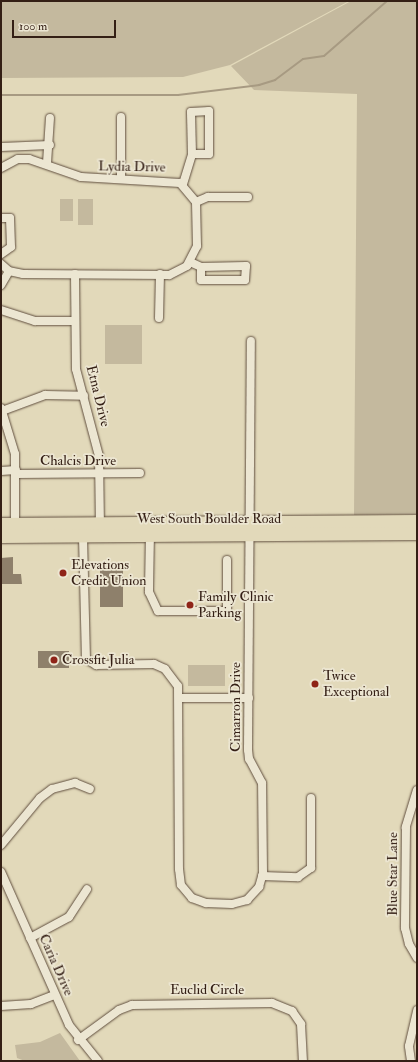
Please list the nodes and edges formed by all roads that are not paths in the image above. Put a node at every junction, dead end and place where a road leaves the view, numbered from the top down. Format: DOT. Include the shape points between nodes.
graph roads {
  1 [pos="121,117"];
  2 [pos="50,118"];
  3 [pos="50,145"];
  4 [pos="1,147"];
  5 [pos="192,154"];
  6 [pos="46,163"];
  7 [pos="1,167"];
  8 [pos="122,179"];
  9 [pos="183,184"];
  10 [pos="248,197"];
  11 [pos="196,202"];
  12 [pos="1,218"];
  13 [pos="1,254"];
  14 [pos="190,262"];
  15 [pos="1,264"];
  16 [pos="202,267"];
  17 [pos="9,271"];
  18 [pos="75,274"];
  19 [pos="160,274"];
  20 [pos="1,285"];
  21 [pos="1,310"];
  22 [pos="159,318"];
  23 [pos="75,321"];
  24 [pos="251,341"];
  25 [pos="84,396"];
  26 [pos="2,410"];
  27 [pos="1,471"];
  28 [pos="16,472"];
  29 [pos="140,473"];
  30 [pos="100,474"];
  31 [pos="417,521"];
  32 [pos="1,524"];
  33 [pos="100,524"];
  34 [pos="150,529"];
  35 [pos="250,529"];
  36 [pos="15,530"];
  37 [pos="417,533"];
  38 [pos="1,536"];
  39 [pos="83,537"];
  40 [pos="227,560"];
  41 [pos="180,698"];
  42 [pos="249,698"];
  43 [pos="90,789"];
  44 [pos="417,790"];
  45 [pos="311,798"];
  46 [pos="1,845"];
  47 [pos="1,872"];
  48 [pos="262,876"];
  49 [pos="87,888"];
  50 [pos="4,890"];
  51 [pos="30,938"];
  52 [pos="417,958"];
  53 [pos="54,995"];
  54 [pos="1,1006"];
  55 [pos="417,1010"];
  56 [pos="78,1040"];
  57 [pos="98,1061"];
  58 [pos="303,1061"];
  59 [pos="411,1061"];
  1 -- 8 [label="street"];
  2 -- 3 [label="street"];
  3 -- 4 [label="street"];
  3 -- 6 [label="street"];
  5 -- 5 [label="street" via="191,112 208,111 209,154"];
  5 -- 9 [label="street"];
  6 -- 7 [label="street, Lydia Drive" via="18,159"];
  6 -- 8 [label="street, Lydia Drive" via="81,177"];
  8 -- 9 [label="street, Lydia Drive" via="169,180"];
  9 -- 11 [label="street, Lydia Drive"];
  10 -- 11 [label="street" via="208,197"];
  11 -- 14 [label="street" via="197,246"];
  12 -- 13 [label="street" via="10,218 11,247"];
  14 -- 16 [label="street"];
  14 -- 19 [label="street" via="179,272"];
  15 -- 17 [label="street"];
  16 -- 16 [label="street" via="246,266 245,280 201,280"];
  17 -- 18 [label="street" via="23,274"];
  17 -- 20 [label="street"];
  18 -- 19 [label="street"];
  18 -- 23 [label="street, Etna Drive"];
  19 -- 22 [label="street"];
  21 -- 23 [label="street" via="35,321"];
  23 -- 25 [label="street, Etna Drive" via="76,369"];
  24 -- 35 [label="street, Cimarron Drive"];
  25 -- 26 [label="street" via="45,395"];
  25 -- 30 [label="street, Etna Drive" via="99,456"];
  26 -- 28 [label="street" via="15,454"];
  27 -- 28 [label="street, Chalcis Drive"];
  28 -- 30 [label="street, Chalcis Drive"];
  28 -- 36 [label="street"];
  29 -- 30 [label="street, Chalcis Drive"];
  30 -- 33 [label="street, Etna Drive"];
  31 -- 35 [label="main road, West South Boulder Road"];
  32 -- 36 [label="main road, West South Boulder Road"];
  33 -- 34 [label="main road, West South Boulder Road"];
  33 -- 36 [label="main road, West South Boulder Road"];
  34 -- 35 [label="main road, West South Boulder Road"];
  34 -- 39 [label="main road, West South Boulder Road"];
  34 -- 40 [label="street" via="149,592 158,611 227,611"];
  35 -- 37 [label="main road, West South Boulder Road"];
  35 -- 42 [label="street, Cimarron Drive"];
  36 -- 38 [label="main road, West South Boulder Road"];
  36 -- 39 [label="main road, West South Boulder Road"];
  39 -- 41 [label="street, Cimarron Drive" via="86,659 96,665 154,664 173,677"];
  41 -- 42 [label="street"];
  41 -- 48 [label="street, Cimarron Drive" via="181,885 198,901 232,904 254,895"];
  42 -- 48 [label="street, Cimarron Drive" via="249,759 262,783"];
  43 -- 46 [label="street" via="75,783 52,789 40,798"];
  44 -- 52 [label="street, Blue Star Lane" via="406,827 405,928 409,944"];
  45 -- 48 [label="street" via="311,868 298,877"];
  47 -- 50 [label="street, Caria Drive"];
  49 -- 51 [label="street" via="69,917"];
  50 -- 51 [label="street, Caria Drive"];
  51 -- 53 [label="street, Caria Drive"];
  53 -- 54 [label="street" via="31,1004"];
  53 -- 56 [label="street, Caria Drive"];
  55 -- 59 [label="street" via="410,1040"];
  56 -- 57 [label="street, Caria Drive"];
  56 -- 58 [label="street, Euclid Circle" via="119,1010 132,1005 272,1003 292,1011 301,1024"];
}
